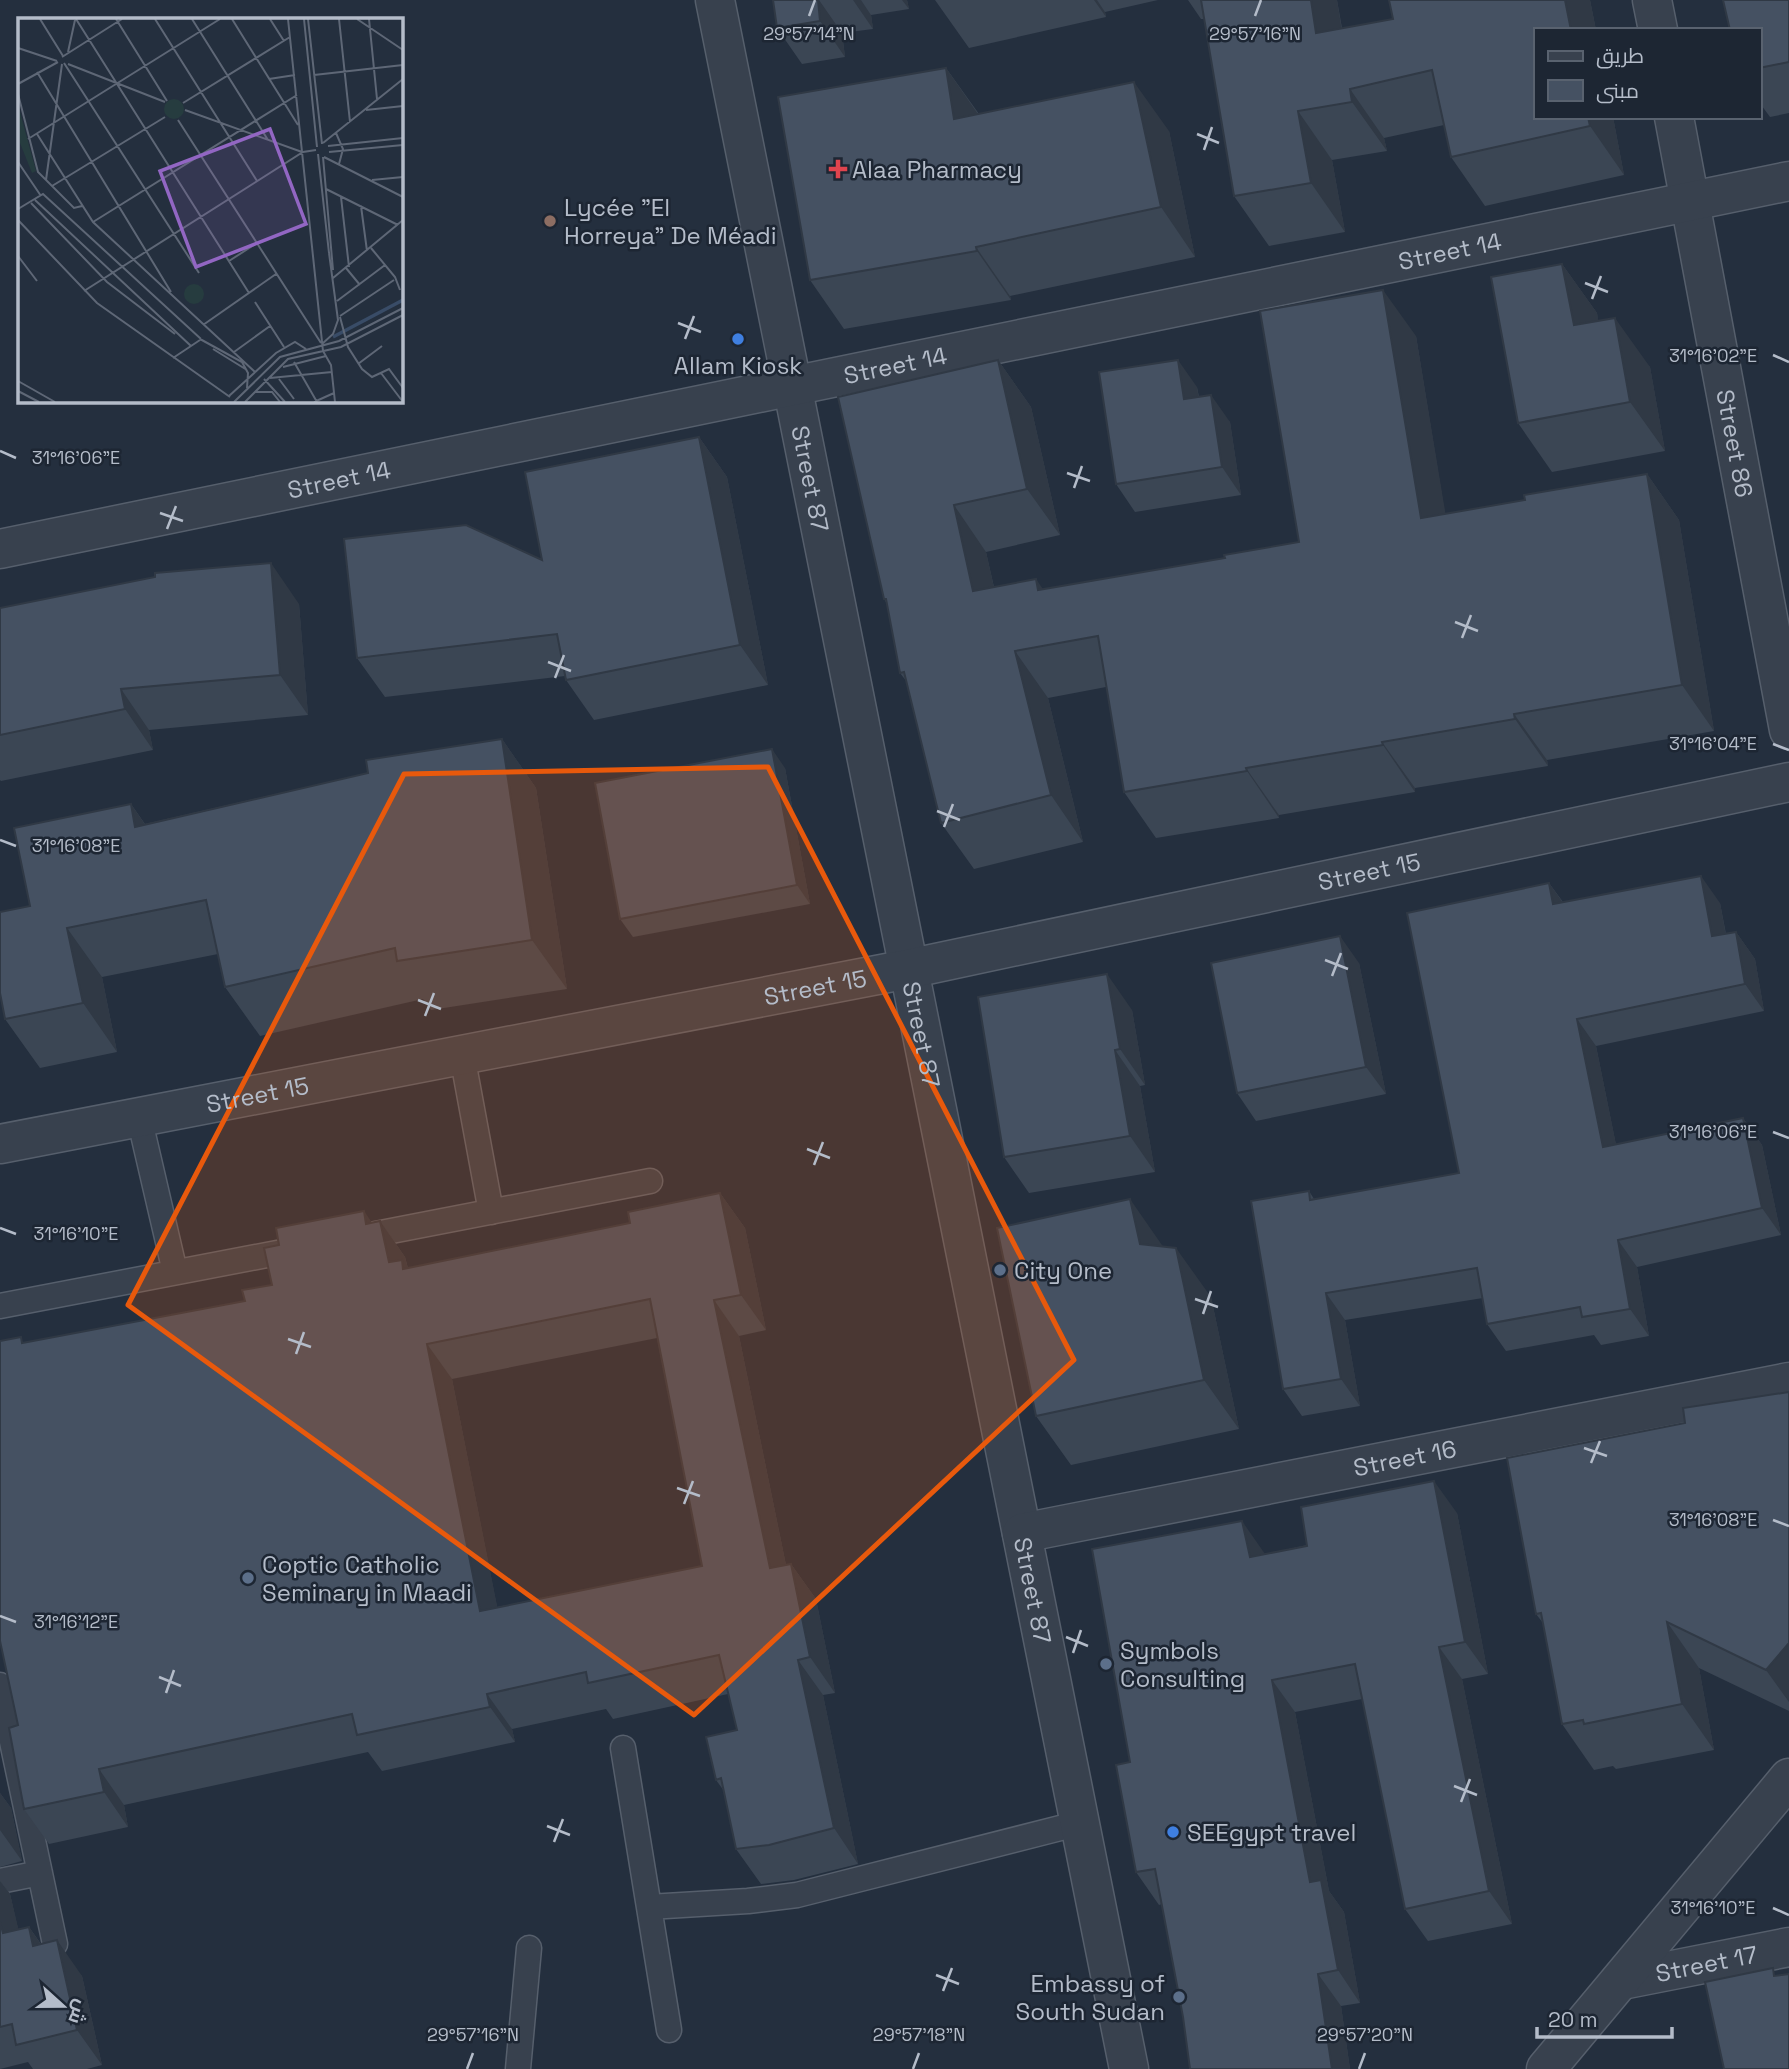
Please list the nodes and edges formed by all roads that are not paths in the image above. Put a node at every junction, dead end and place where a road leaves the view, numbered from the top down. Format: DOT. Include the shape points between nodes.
graph roads {
  1 [pos="715,0"];
  2 [pos="1652,0"];
  3 [pos="1658,28"];
  4 [pos="1674,119"];
  5 [pos="1789,181"];
  6 [pos="1690,201"];
  7 [pos="792,386"];
  8 [pos="0,549"];
  9 [pos="1789,730"];
  10 [pos="1789,782"];
  11 [pos="908,969"];
  12 [pos="462,1055"];
  13 [pos="139,1117"];
  14 [pos="1,1138"];
  15 [pos="650,1181"];
  16 [pos="491,1212"];
  17 [pos="175,1272"];
  18 [pos="0,1306"];
  19 [pos="1789,1382"];
  20 [pos="1022,1533"];
  21 [pos="0,1685"];
  22 [pos="623,1748"];
  23 [pos="1789,1778"];
  24 [pos="1080,1823"];
  25 [pos="40,1873"];
  26 [pos="0,1881"];
  27 [pos="649,1907"];
  28 [pos="55,1944"];
  29 [pos="1789,1947"];
  30 [pos="529,1948"];
  31 [pos="1622,1980"];
  32 [pos="669,2030"];
  33 [pos="518,2069"];
  34 [pos="1129,2069"];
  35 [pos="1546,2069"];
  1 -- 7 [label="street, Street 87"];
  2 -- 3 [label="street"];
  4 -- 6 [label="street, Street 86"];
  5 -- 6 [label="street, Street 14"];
  6 -- 7 [label="street, Street 14"];
  6 -- 9 [label="street, Street 86"];
  7 -- 8 [label="street, Street 14"];
  7 -- 11 [label="street, Street 87"];
  10 -- 11 [label="street, Street 15"];
  11 -- 12 [label="street, Street 15"];
  11 -- 20 [label="street, Street 87"];
  12 -- 13 [label="street, Street 15"];
  12 -- 16 [label="lane"];
  13 -- 14 [label="street, Street 15"];
  13 -- 17 [label="lane"];
  15 -- 16 [label="lane"];
  16 -- 17 [label="lane"];
  17 -- 18 [label="lane"];
  19 -- 20 [label="street, Street 16"];
  20 -- 24 [label="street, Street 87"];
  21 -- 25 [label="lane"];
  22 -- 27 [label="lane"];
  23 -- 31 [label="street"];
  24 -- 27 [label="lane" via="797,1895"];
  24 -- 34 [label="street, Street 87"];
  25 -- 26 [label="lane"];
  25 -- 28 [label="lane"];
  27 -- 32 [label="lane"];
  29 -- 31 [label="street, Street 17"];
  30 -- 33 [label="lane"];
  31 -- 35 [label="street"];
}
